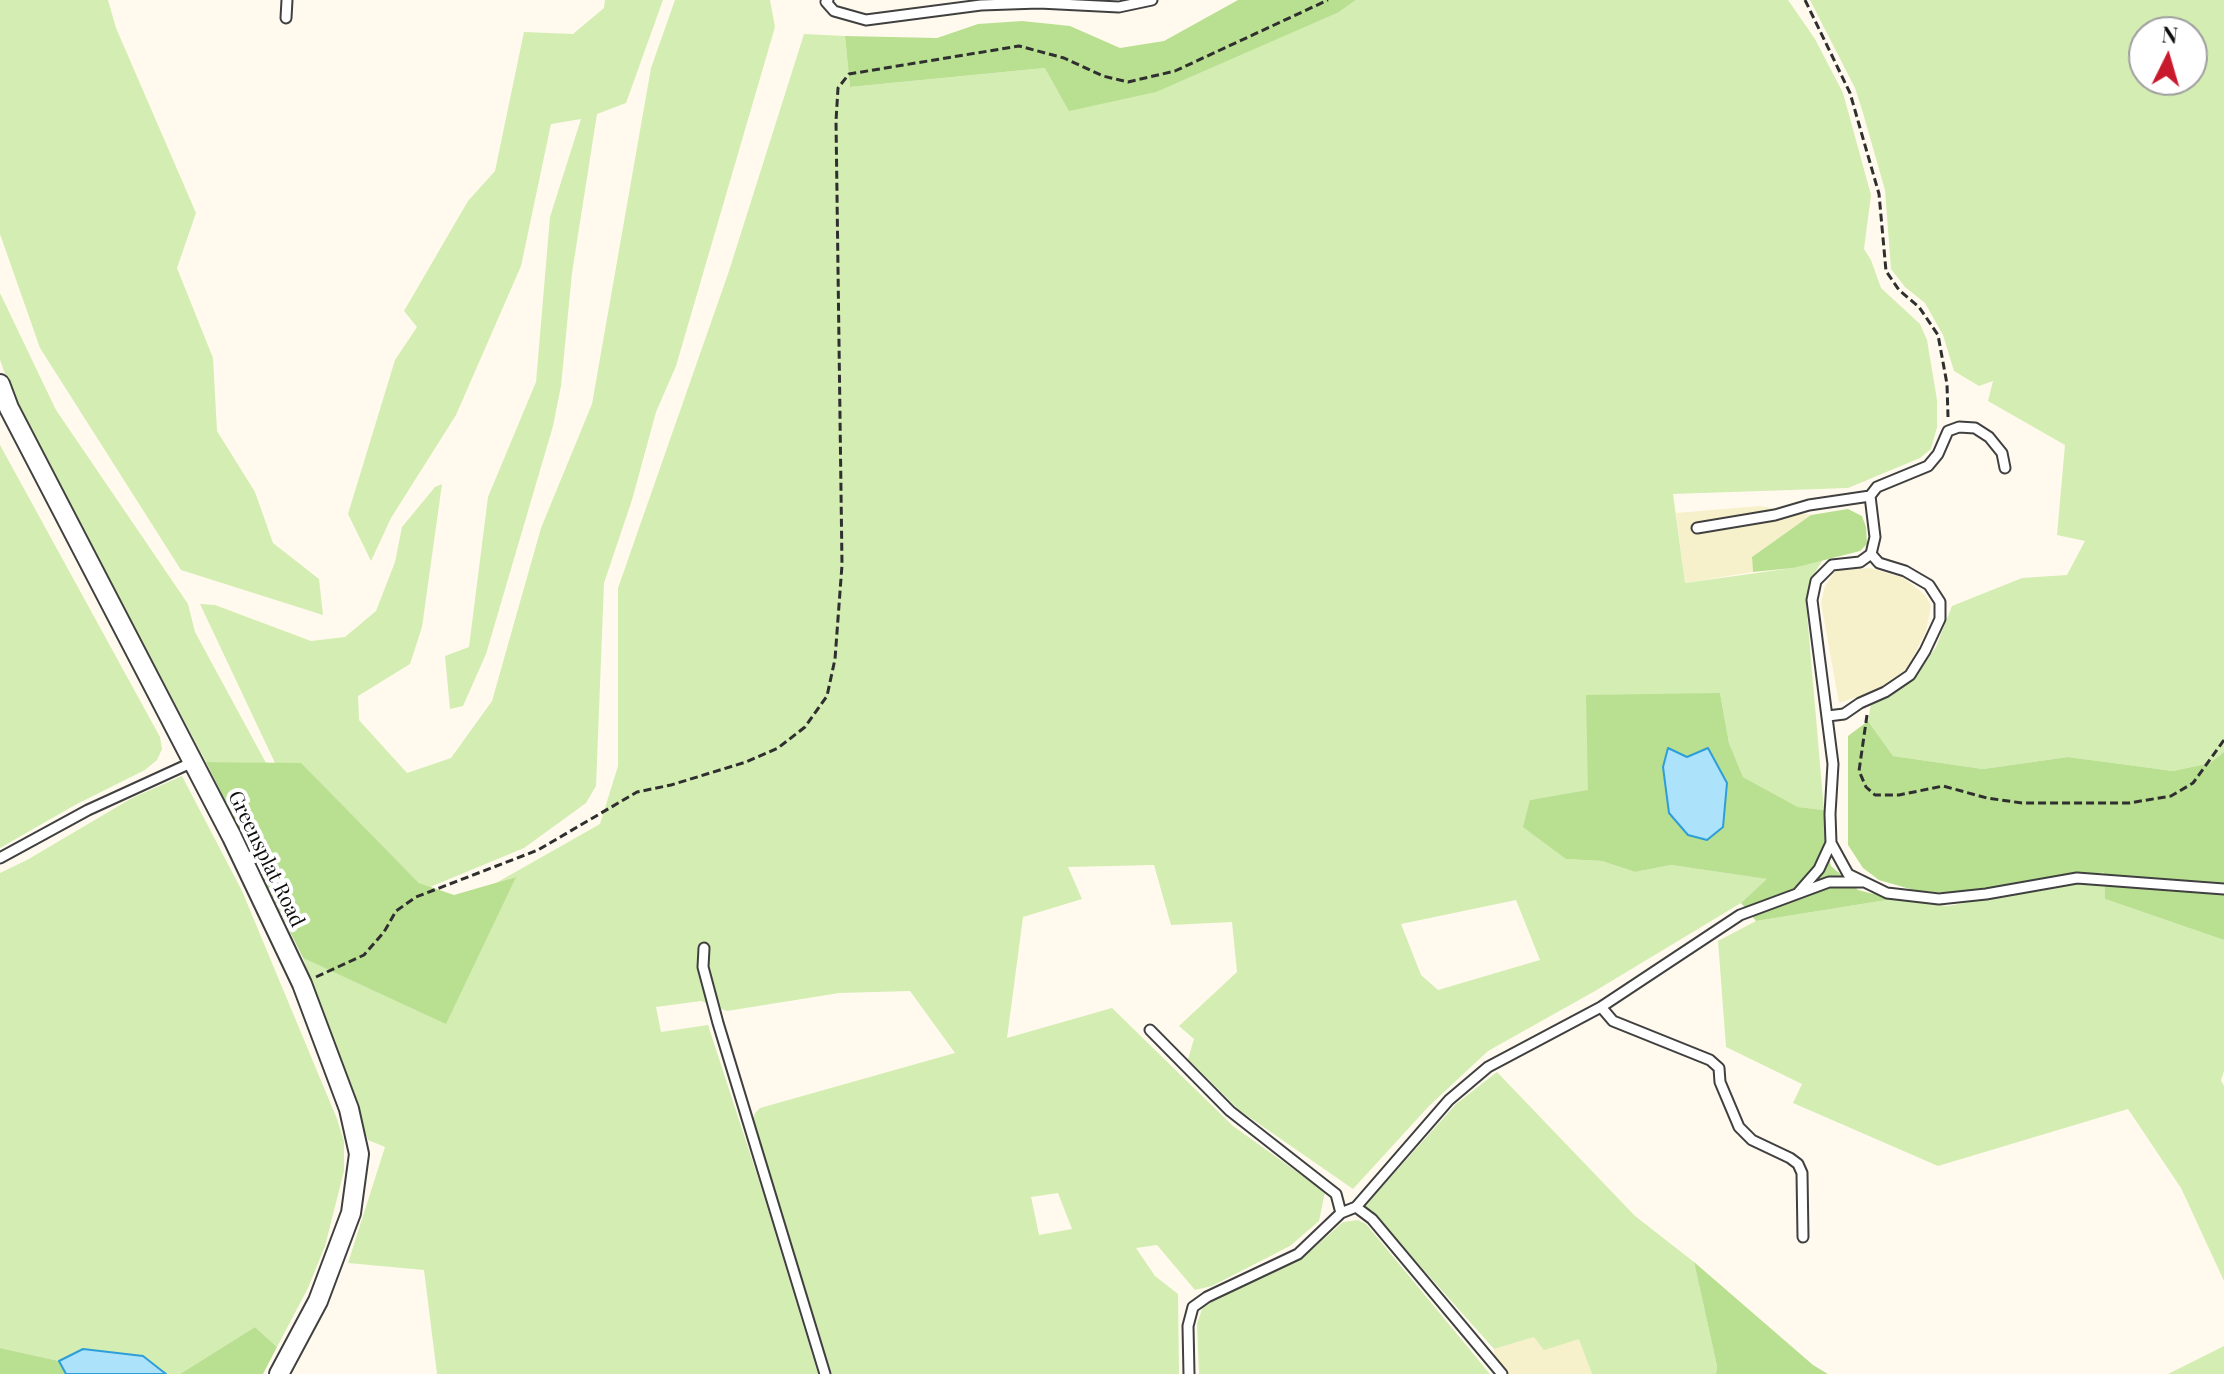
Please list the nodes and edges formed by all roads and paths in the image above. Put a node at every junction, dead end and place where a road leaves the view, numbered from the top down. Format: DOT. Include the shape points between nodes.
graph roads {
  1 [pos="287,0"];
  2 [pos="828,0"];
  3 [pos="1152,0"];
  4 [pos="1328,0"];
  5 [pos="1805,0"];
  6 [pos="286,18"];
  7 [pos="0,384"];
  8 [pos="1948,431"];
  9 [pos="2005,468"];
  10 [pos="1870,496"];
  11 [pos="1697,528"];
  12 [pos="1871,554"];
  13 [pos="1860,703"];
  14 [pos="1828,716"];
  15 [pos="2224,740"];
  16 [pos="193,762"];
  17 [pos="1831,843"];
  18 [pos="0,858"];
  19 [pos="1863,882"];
  20 [pos="2224,889"];
  21 [pos="1798,894"];
  22 [pos="704,948"];
  23 [pos="302,984"];
  24 [pos="1601,1007"];
  25 [pos="1150,1030"];
  26 [pos="1356,1207"];
  27 [pos="1341,1213"];
  28 [pos="1803,1237"];
  29 [pos="279,1374"];
  30 [pos="825,1374"];
  31 [pos="1189,1374"];
  32 [pos="1502,1374"];
  1 -- 6 [label="lane"];
  2 -- 3 [label="lane" via="834,11 866,20 981,5 1119,7"];
  4 -- 23 [label="path" via="1175,71 1128,82 1019,46 849,74 838,88 836,121 842,565 837,646 827,696 805,727 778,748 637,792 538,850 416,897 396,911 364,955"];
  5 -- 8 [label="path" via="1850,93 1879,194 1886,271 1938,335"];
  7 -- 16 [label="street, Greensplat Road"];
  8 -- 9 [label="lane" via="1975,428 1989,437 2002,453"];
  8 -- 10 [label="lane" via="1928,466 1877,487"];
  10 -- 11 [label="lane"];
  10 -- 12 [label="lane" via="1875,537"];
  12 -- 13 [label="lane" via="1879,563 1929,585 1940,602 1940,619 1910,675"];
  12 -- 14 [label="lane" via="1860,562 1832,565 1816,581 1812,600"];
  13 -- 14 [label="lane" via="1844,714"];
  13 -- 15 [label="path" via="1867,709 1859,771 1875,795 1943,786 2022,803 2129,803 2171,796 2193,783"];
  14 -- 17 [label="lane"];
  16 -- 18 [label="lane"];
  16 -- 23 [label="street, Greensplat Road"];
  17 -- 19 [label="lane" via="1848,874"];
  17 -- 21 [label="lane" via="1819,869"];
  19 -- 20 [label="lane" via="1887,893 1939,899 2077,878"];
  19 -- 21 [label="lane" via="1829,882"];
  21 -- 24 [label="lane" via="1740,915"];
  22 -- 30 [label="lane" via="703,967 718,1023"];
  23 -- 29 [label="street, Greensplat Road" via="349,1109 359,1154 351,1213 318,1301"];
  24 -- 26 [label="lane" via="1488,1067 1449,1100"];
  24 -- 28 [label="lane" via="1613,1021 1719,1068 1739,1127 1752,1140 1798,1164"];
  25 -- 27 [label="lane" via="1230,1111 1336,1194"];
  26 -- 27 [label="lane"];
  26 -- 32 [label="lane" via="1372,1219"];
  27 -- 31 [label="lane" via="1298,1254 1193,1307"];
}
